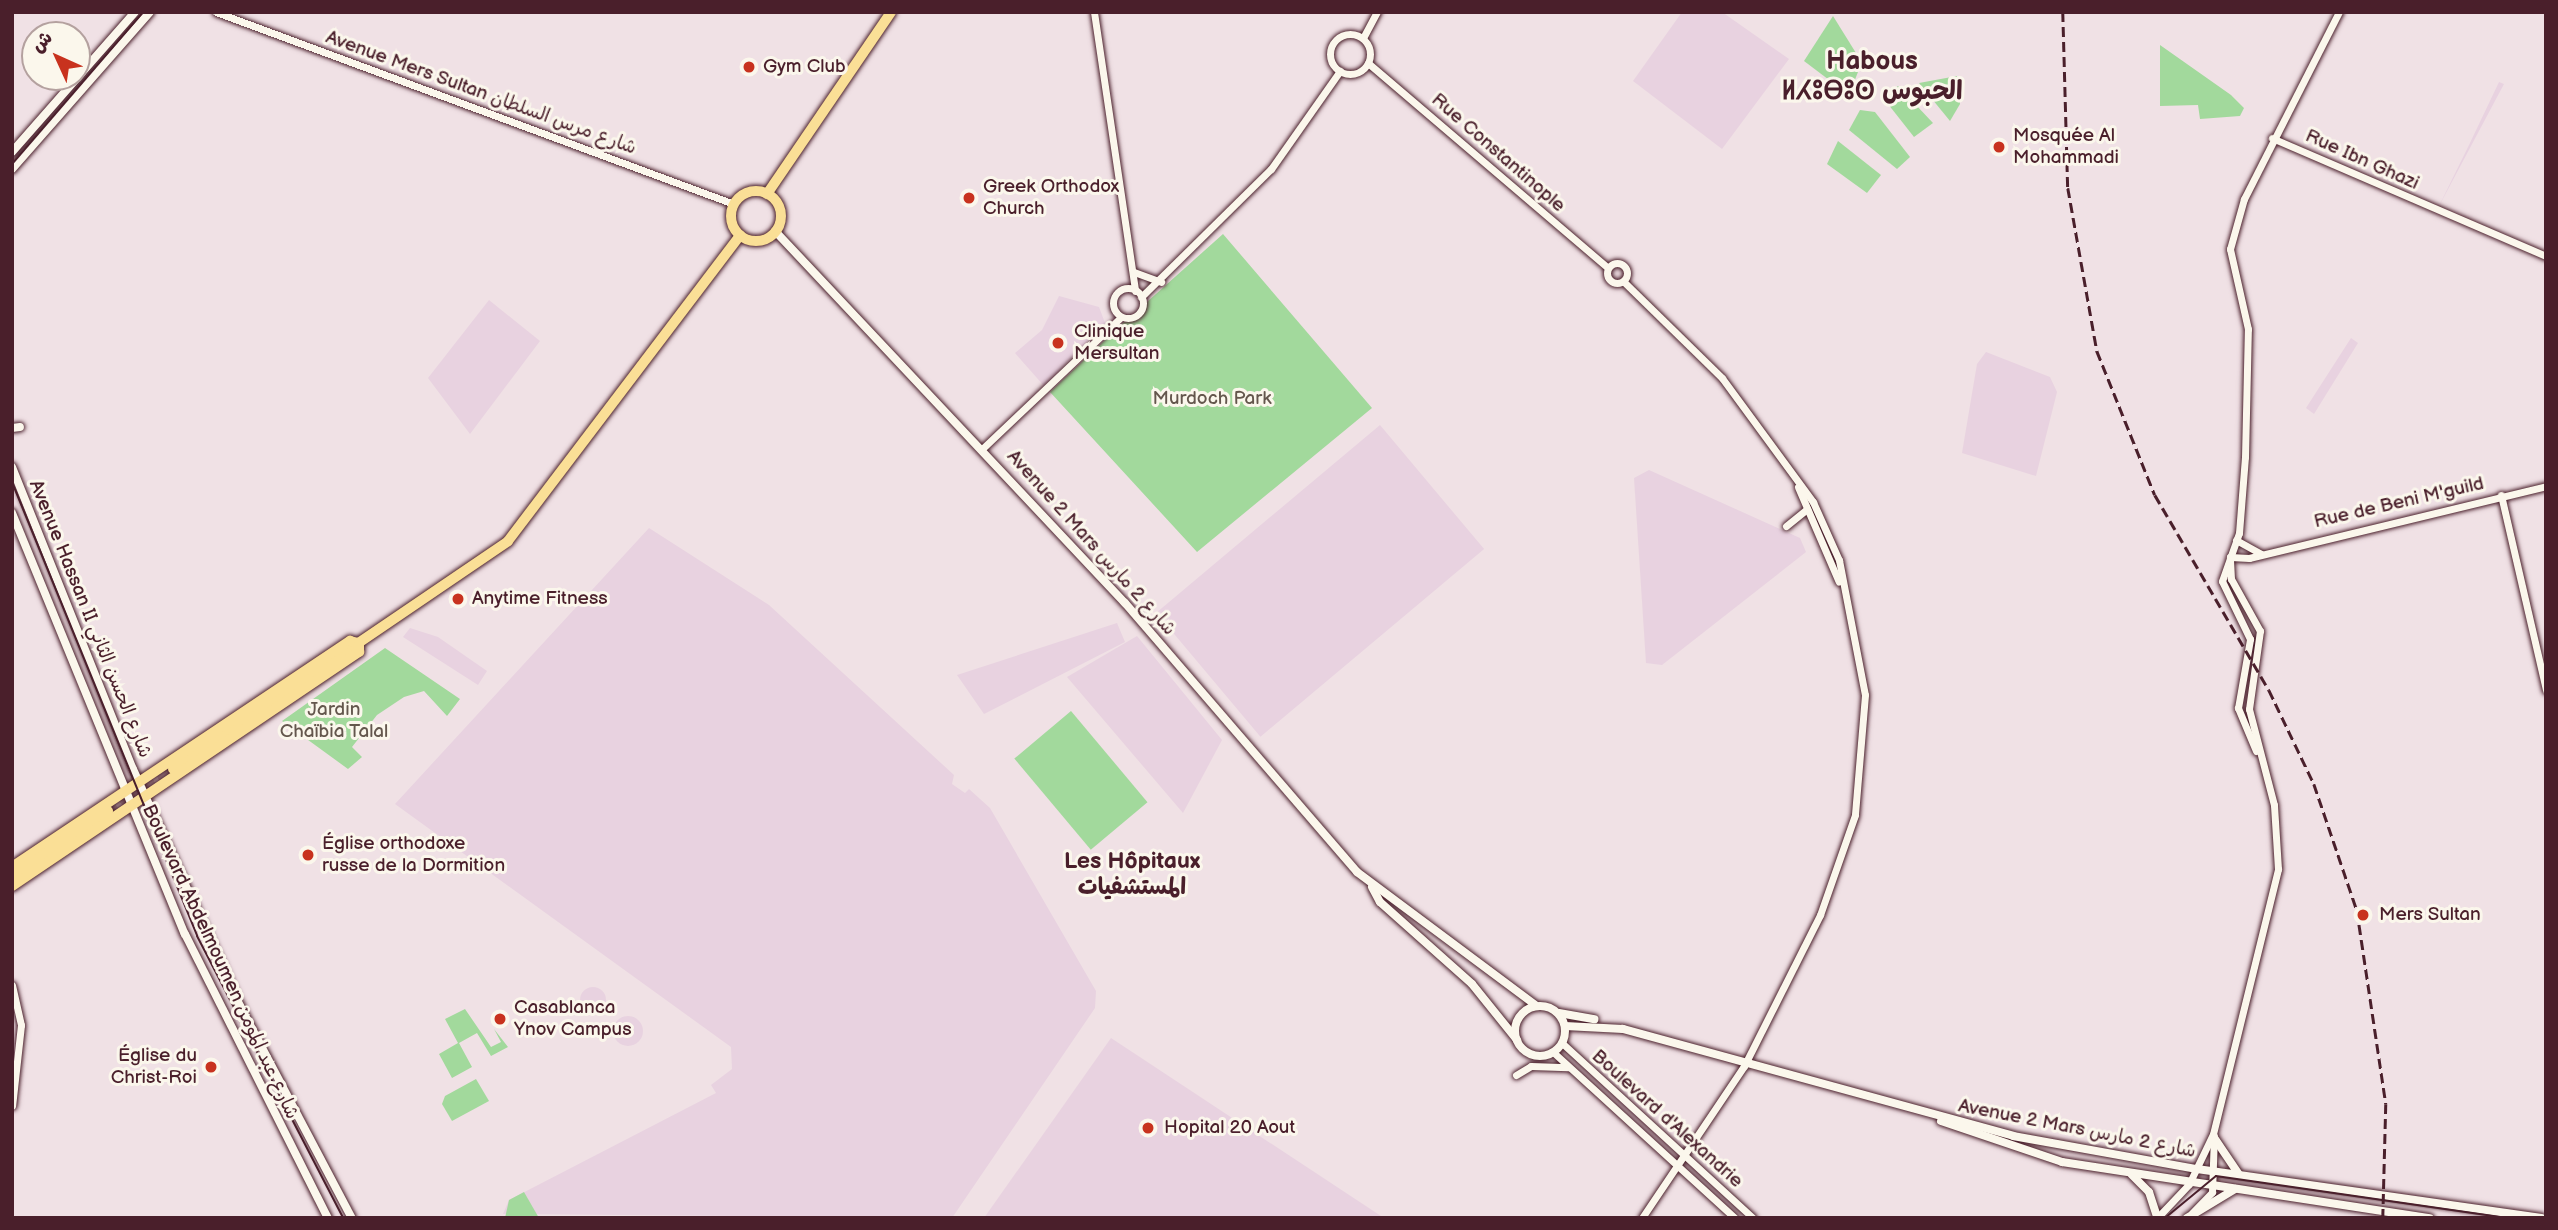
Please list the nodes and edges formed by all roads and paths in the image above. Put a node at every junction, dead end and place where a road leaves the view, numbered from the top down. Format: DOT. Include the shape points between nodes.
graph roads {
  1 [pos="135,12"];
  2 [pos="150,12"];
  3 [pos="216,12"];
  4 [pos="891,12"];
  5 [pos="1094,12"];
  6 [pos="1377,12"];
  7 [pos="2339,12"];
  8 [pos="1363,38"];
  9 [pos="1368,63"];
  10 [pos="1340,71"];
  11 [pos="2272,138"];
  12 [pos="12,152"];
  13 [pos="12,169"];
  14 [pos="767,194"];
  15 [pos="734,204"];
  16 [pos="775,231"];
  17 [pos="740,235"];
  18 [pos="2546,256"];
  19 [pos="1607,267"];
  20 [pos="1134,271"];
  21 [pos="1161,282"];
  22 [pos="1624,282"];
  23 [pos="1138,294"];
  24 [pos="1121,317"];
  25 [pos="983,448"];
  26 [pos="12,467"];
  27 [pos="1798,484"];
  28 [pos="2546,486"];
  29 [pos="2501,495"];
  30 [pos="1807,509"];
  31 [pos="12,513"];
  32 [pos="1786,526"];
  33 [pos="2236,540"];
  34 [pos="2261,554"];
  35 [pos="2230,557"];
  36 [pos="1843,589"];
  37 [pos="359,643"];
  38 [pos="2546,690"];
  39 [pos="2256,751"];
  40 [pos="173,769"];
  41 [pos="140,782"];
  42 [pos="124,793"];
  43 [pos="148,795"];
  44 [pos="131,807"];
  45 [pos="108,811"];
  46 [pos="12,867"];
  47 [pos="12,876"];
  48 [pos="12,886"];
  49 [pos="1372,887"];
  50 [pos="12,985"];
  51 [pos="1536,1006"];
  52 [pos="1559,1013"];
  53 [pos="1565,1026"];
  54 [pos="1620,1029"];
  55 [pos="1517,1040"];
  56 [pos="1562,1043"];
  57 [pos="1553,1052"];
  58 [pos="1744,1066"];
  59 [pos="1568,1067"];
  60 [pos="1516,1075"];
  61 [pos="12,1106"];
  62 [pos="1939,1120"];
  63 [pos="2214,1137"];
  64 [pos="1688,1159"];
  65 [pos="1680,1168"];
  66 [pos="2197,1170"];
  67 [pos="2210,1170"];
  68 [pos="2132,1175"];
  69 [pos="2240,1175"];
  70 [pos="2189,1184"];
  71 [pos="2213,1186"];
  72 [pos="2235,1189"];
  73 [pos="328,1218"];
  74 [pos="352,1218"];
  75 [pos="1642,1218"];
  76 [pos="1735,1218"];
  77 [pos="1753,1218"];
  78 [pos="2157,1218"];
  79 [pos="2186,1218"];
  80 [pos="2430,1218"];
  81 [pos="2542,1218"];
  1 -- 12 [label="main road"];
  2 -- 13 [label="main road"];
  3 -- 15 [label="street, Avenue Mers Sultan شارع مرس السلطان"];
  4 -- 14 [label="main road"];
  5 -- 20 [label="street"];
  6 -- 8 [label="street"];
  7 -- 11 [label="street"];
  8 -- 9 [label="street"];
  8 -- 10 [label="street" via="1347,34 1334,41 1330,57"];
  9 -- 10 [label="street" via="1356,73"];
  9 -- 19 [label="street, Rue Constantinople"];
  10 -- 21 [label="street" via="1271,169"];
  11 -- 18 [label="street, Rue Ibn Ghazi"];
  11 -- 33 [label="street" via="2236,217 2230,249 2248,337 2243,513"];
  14 -- 15 [label="main road" via="749,192"];
  14 -- 16 [label="main road" via="780,211"];
  15 -- 17 [label="main road" via="732,220"];
  16 -- 17 [label="main road" via="757,240"];
  16 -- 25 [label="main road, Avenue 2 Mars شارع 2 مارس"];
  17 -- 37 [label="main road" via="508,541"];
  19 -- 22 [label="street" via="1616,284"];
  19 -- 22 [label="street" via="1619,263"];
  20 -- 21 [label="street"];
  20 -- 23 [label="street"];
  21 -- 23 [label="street"];
  22 -- 27 [label="street" via="1722,378"];
  23 -- 24 [label="street" via="1137,315"];
  23 -- 24 [label="street" via="1123,289 1114,297"];
  24 -- 25 [label="street"];
  25 -- 49 [label="main road, Avenue 2 Mars شارع 2 مارس"];
  26 -- 41 [label="main road, Avenue Hassan II شارع الحسن الثاني"];
  27 -- 30 [label="street"];
  27 -- 36 [label="street" via="1834,549"];
  28 -- 29 [label="street, Rue de Beni M'guild"];
  29 -- 34 [label="street, Rue de Beni M'guild"];
  29 -- 38 [label="street"];
  30 -- 32 [label="street"];
  30 -- 36 [label="street"];
  31 -- 42 [label="main road, Avenue Hassan II شارع الحسن الثاني"];
  33 -- 34 [label="street"];
  33 -- 35 [label="street"];
  34 -- 35 [label="street, Rue de Beni M'guild"];
  35 -- 39 [label="street" via="2231,579 2261,636 2249,709"];
  35 -- 39 [label="street" via="2222,581 2250,639 2239,721"];
  36 -- 58 [label="street" via="1865,695 1855,815 1821,915"];
  37 -- 40 [label="main road"];
  37 -- 41 [label="main road" via="350,640"];
  37 -- 43 [label="main road" via="359,652"];
  39 -- 63 [label="street" via="2274,805 2278,869"];
  41 -- 42 [label="main road"];
  41 -- 43 [label="main road, Boulevard Abdelmoumen شارع عبد المومن"];
  42 -- 44 [label="main road, Boulevard Abdelmoumen شارع عبد المومن"];
  42 -- 46 [label="main road"];
  43 -- 44 [label="main road"];
  43 -- 74 [label="main road, Boulevard Abdelmoumen شارع عبد المومن" via="270,1070"];
  44 -- 48 [label="main road"];
  44 -- 73 [label="main road, Boulevard Abdelmoumen شارع عبد المومن" via="253,1079"];
  45 -- 47 [label="main road"];
  49 -- 51 [label="main road, Avenue 2 Mars شارع 2 مارس"];
  49 -- 55 [label="main road, Avenue 2 Mars شارع 2 مارس" via="1380,902 1472,984"];
  50 -- 61 [label="street" via="21,1025"];
  51 -- 52 [label="main road"];
  51 -- 55 [label="main road" via="1518,1018"];
  52 -- 53 [label="main road"];
  52 -- 54 [label="main road"];
  53 -- 54 [label="main road"];
  53 -- 56 [label="main road"];
  54 -- 58 [label="main road"];
  55 -- 57 [label="main road" via="1532,1054"];
  56 -- 57 [label="main road"];
  56 -- 64 [label="street, Boulevard d'Alexandrie"];
  57 -- 59 [label="street, Boulevard d'Alexandrie"];
  58 -- 62 [label="main road"];
  58 -- 64 [label="street"];
  59 -- 60 [label="street" via="1531,1066"];
  59 -- 65 [label="street, Boulevard d'Alexandrie"];
  62 -- 66 [label="main road, Avenue 2 Mars شارع 2 مارس"];
  62 -- 68 [label="main road, Avenue 2 Mars شارع 2 مارس" via="2008,1149"];
  63 -- 66 [label="street"];
  63 -- 67 [label="street"];
  63 -- 69 [label="main road"];
  64 -- 65 [label="street"];
  64 -- 77 [label="street, Boulevard d'Alexandrie"];
  65 -- 75 [label="street"];
  65 -- 76 [label="street, Boulevard d'Alexandrie"];
  66 -- 67 [label="main road, Avenue 2 Mars شارع 2 مارس"];
  66 -- 70 [label="street"];
  67 -- 69 [label="main road, Avenue 2 Mars شارع 2 مارس"];
  67 -- 71 [label="street"];
  68 -- 70 [label="main road, Avenue 2 Mars شارع 2 مارس"];
  68 -- 78 [label="main road" via="2150,1192"];
  69 -- 81 [label="main road, Avenue 2 Mars شارع 2 مارس"];
  70 -- 71 [label="main road, Avenue 2 Mars شارع 2 مارس"];
  70 -- 78 [label="street"];
  71 -- 72 [label="main road, Avenue 2 Mars شارع 2 مارس"];
  71 -- 79 [label="street"];
  72 -- 79 [label="main road"];
  72 -- 80 [label="main road, Avenue 2 Mars شارع 2 مارس"];
}
